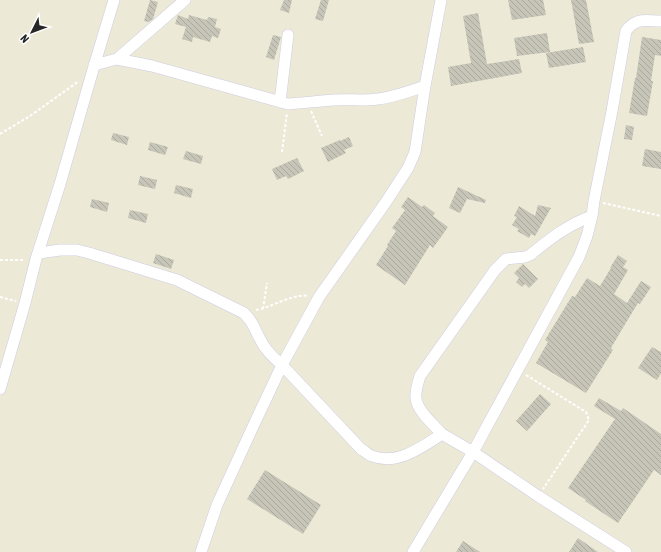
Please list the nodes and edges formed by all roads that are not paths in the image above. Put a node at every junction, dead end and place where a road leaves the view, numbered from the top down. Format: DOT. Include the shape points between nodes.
graph roads {
  1 [pos="114,0"];
  2 [pos="185,0"];
  3 [pos="442,0"];
  4 [pos="661,21"];
  5 [pos="288,35"];
  6 [pos="117,59"];
  7 [pos="93,69"];
  8 [pos="425,86"];
  9 [pos="284,103"];
  10 [pos="592,216"];
  11 [pos="38,256"];
  12 [pos="282,365"];
  13 [pos="0,389"];
  14 [pos="442,434"];
  15 [pos="474,452"];
  16 [pos="201,552"];
  17 [pos="413,552"];
  18 [pos="626,552"];
  1 -- 7 [label="street"];
  2 -- 6 [label="street"];
  3 -- 8 [label="street"];
  4 -- 10 [label="street" via="637,20 630,24 626,31"];
  5 -- 9 [label="street"];
  6 -- 7 [label="street"];
  6 -- 9 [label="street" via="152,66"];
  7 -- 11 [label="street"];
  8 -- 9 [label="street" via="378,99"];
  8 -- 12 [label="street" via="415,152 408,168 319,297"];
  10 -- 14 [label="street" via="560,232 530,255 506,259 495,270 420,376 416,391 419,409"];
  10 -- 15 [label="street" via="579,257"];
  11 -- 12 [label="street" via="60,250 77,250 177,280 244,313 255,326 268,353"];
  11 -- 13 [label="street"];
  12 -- 14 [label="street" via="361,449 371,456 385,459 402,457"];
  12 -- 16 [label="street" via="217,504"];
  14 -- 15 [label="street"];
  15 -- 17 [label="street"];
  15 -- 18 [label="street"];
}
